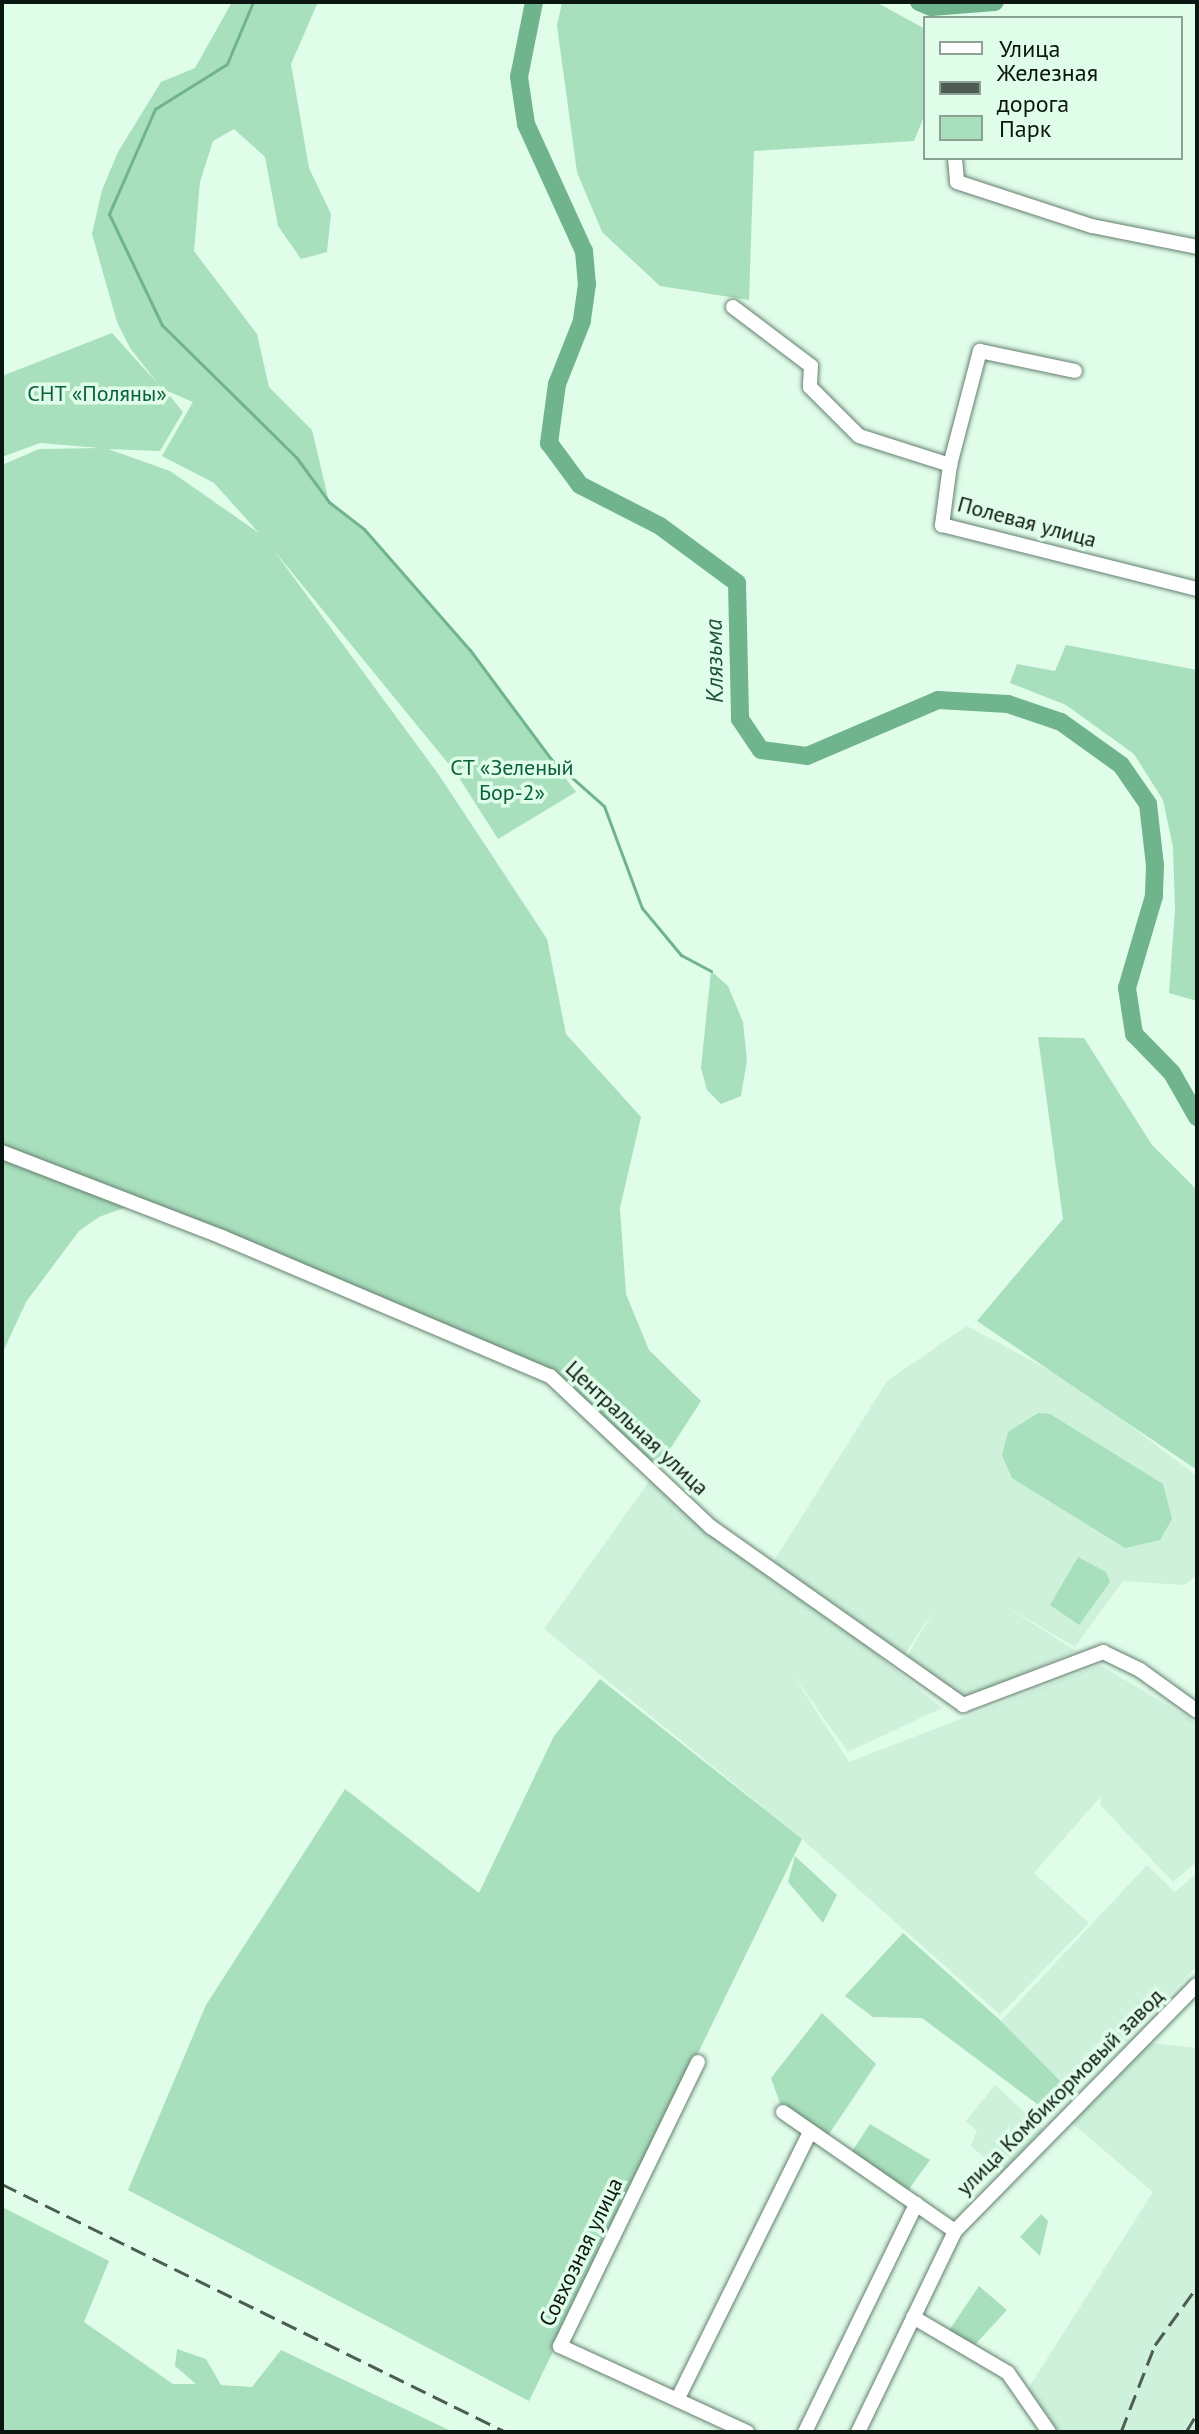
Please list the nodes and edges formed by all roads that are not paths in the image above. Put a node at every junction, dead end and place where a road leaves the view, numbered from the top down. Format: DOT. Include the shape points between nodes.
graph roads {
  1 [pos="955,160"];
  2 [pos="1197,247"];
  3 [pos="733,307"];
  4 [pos="1075,371"];
  5 [pos="950,465"];
  6 [pos="1197,589"];
  7 [pos="2,1152"];
  8 [pos="1197,1711"];
  9 [pos="1197,1985"];
  10 [pos="698,2062"];
  11 [pos="783,2112"];
  12 [pos="809,2134"];
  13 [pos="916,2204"];
  14 [pos="955,2231"];
  15 [pos="913,2317"];
  16 [pos="678,2398"];
  17 [pos="747,2432"];
  18 [pos="805,2432"];
  19 [pos="858,2432"];
  20 [pos="1049,2432"];
  1 -- 2 [label="street" via="957,182 1092,226"];
  3 -- 5 [label="street, Полевая улица" via="811,366 810,387 859,436"];
  4 -- 5 [label="street" via="980,351"];
  5 -- 6 [label="street, Полевая улица" via="942,525"];
  7 -- 8 [label="street, Центральная улица" via="214,1234 550,1376 711,1527 963,1705 1103,1652 1140,1670"];
  9 -- 14 [label="street, улица Комбикормовый завод"];
  10 -- 16 [label="street, Совхозная улица" via="560,2346"];
  11 -- 12 [label="street, улица Комбикормовый завод"];
  12 -- 13 [label="street, улица Комбикормовый завод"];
  12 -- 16 [label="street"];
  13 -- 14 [label="street, улица Комбикормовый завод"];
  13 -- 18 [label="street"];
  14 -- 15 [label="street, улица Комбикормовый завод"];
  15 -- 19 [label="street, улица Комбикормовый завод"];
  15 -- 20 [label="street" via="1008,2373"];
  16 -- 17 [label="street, Совхозная улица"];
}
